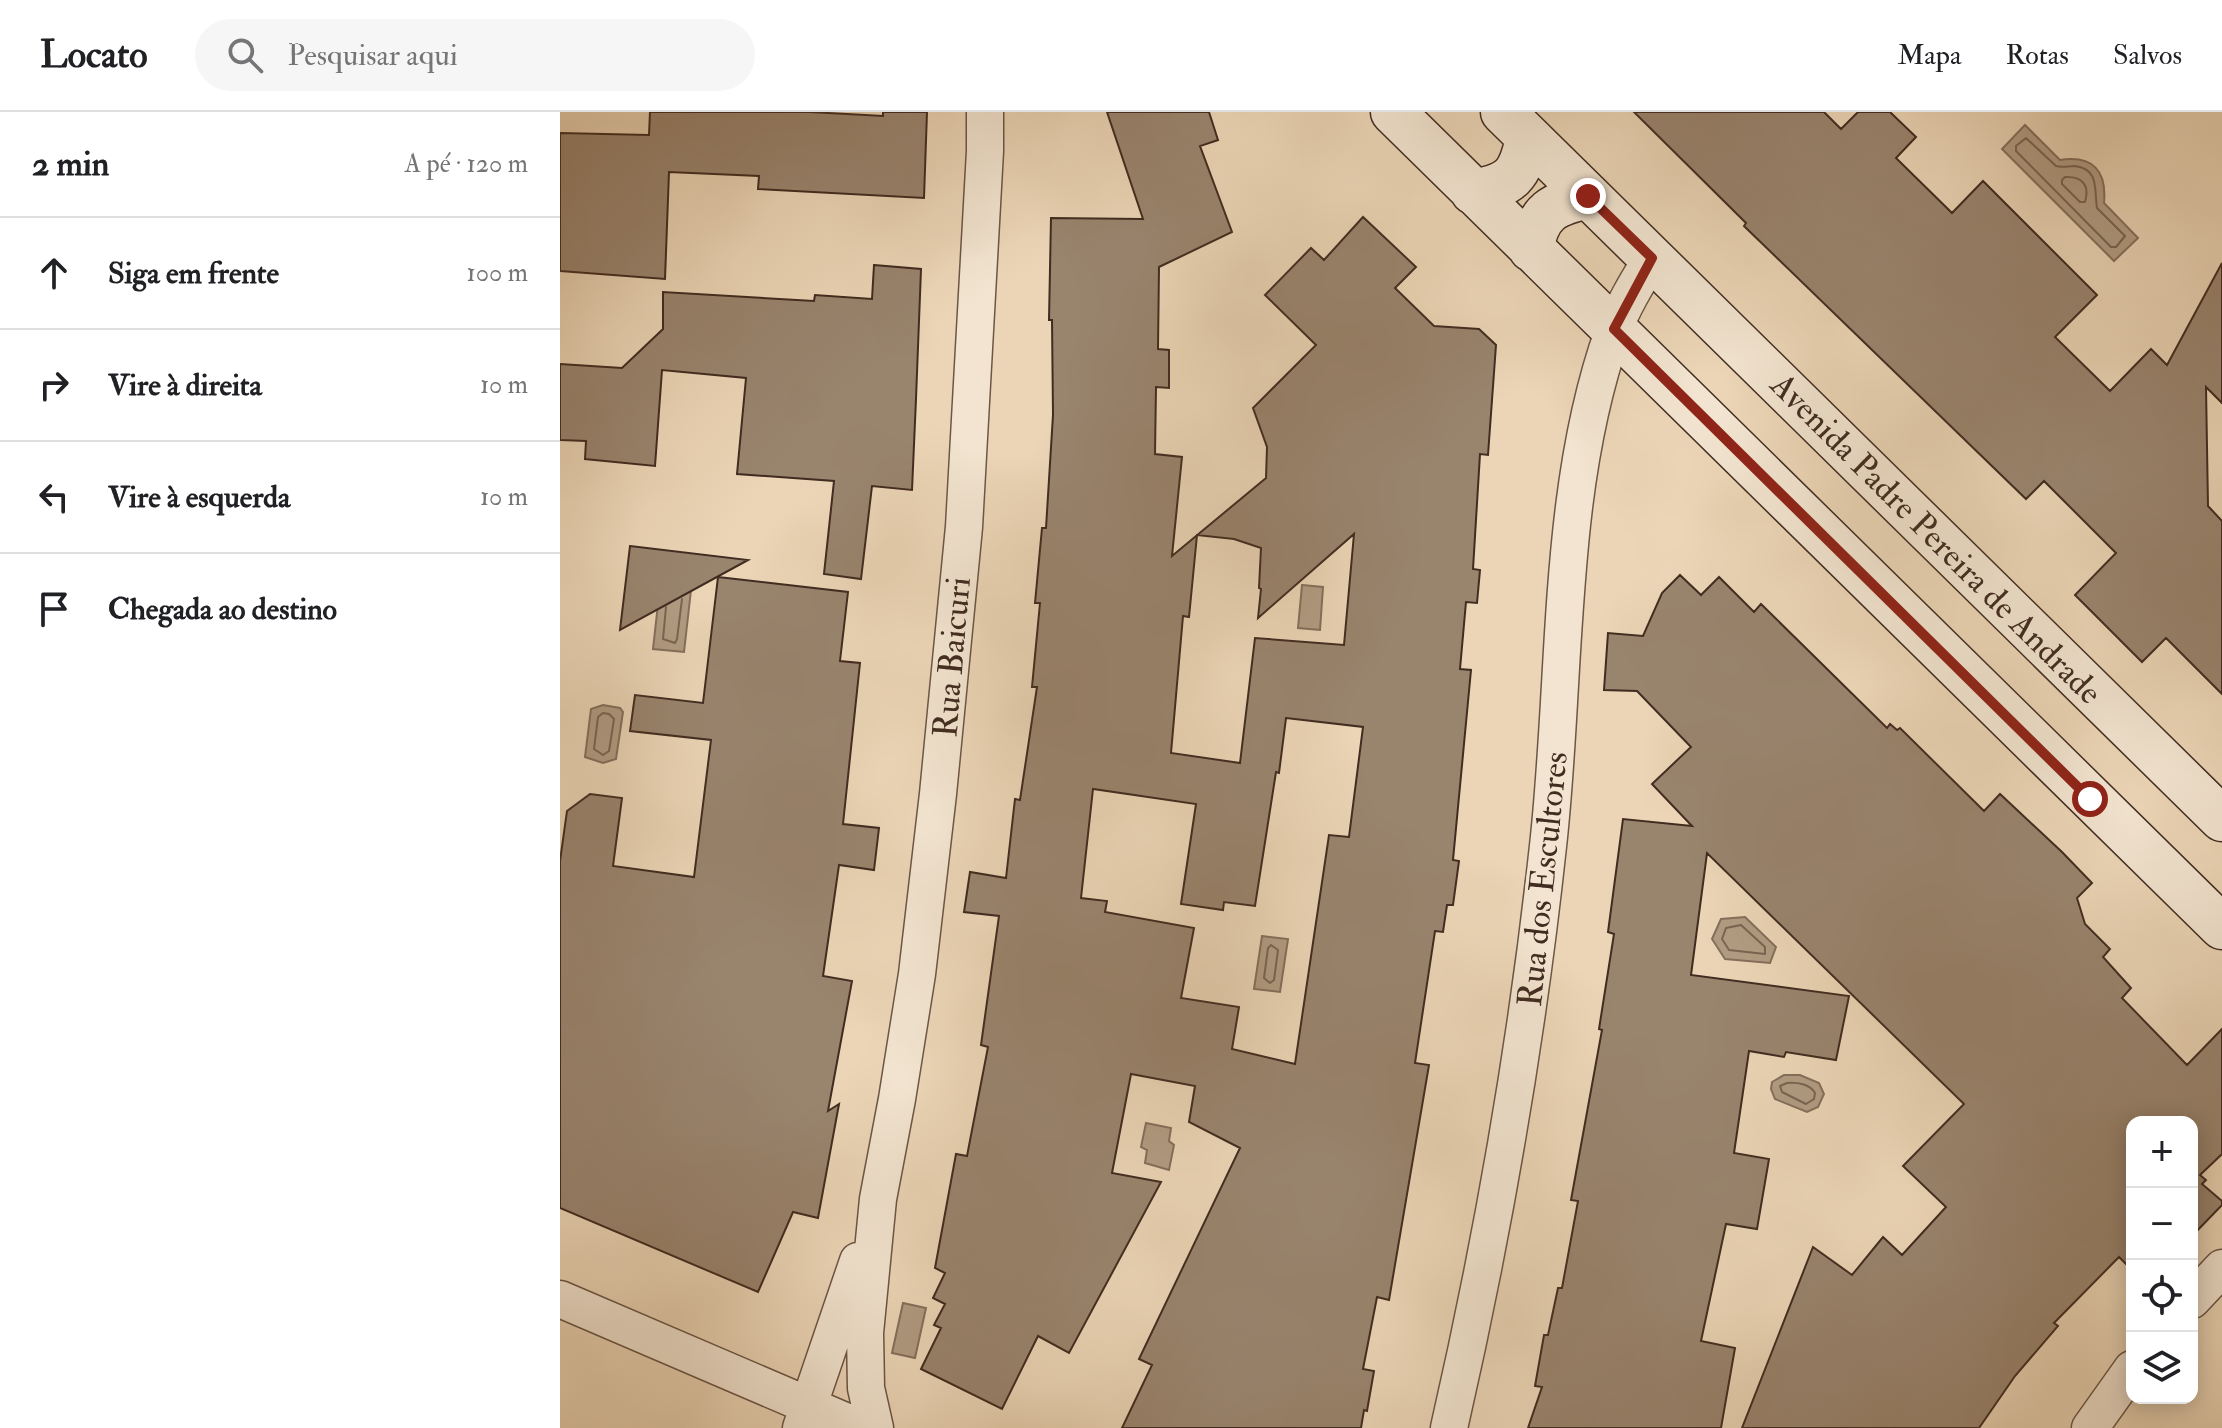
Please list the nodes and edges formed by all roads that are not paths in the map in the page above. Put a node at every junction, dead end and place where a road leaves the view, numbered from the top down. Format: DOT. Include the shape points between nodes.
graph roads {
  1 [pos="985,112"];
  2 [pos="1393,112"];
  3 [pos="1515,125"];
  4 [pos="1473,192"];
  5 [pos="1588,196"];
  6 [pos="1531,249"];
  7 [pos="1652,258"];
  8 [pos="1614,329"];
  9 [pos="2222,819"];
  10 [pos="2222,927"];
  11 [pos="878,1199"];
  12 [pos="2222,1268"];
  13 [pos="2198,1294"];
  14 [pos="560,1299"];
  15 [pos="2126,1377"];
  16 [pos="804,1416"];
  17 [pos="861,1428"];
  18 [pos="875,1428"];
  19 [pos="1449,1428"];
  20 [pos="2090,1428"];
  1 -- 11 [label="street, Rua Baicuri" via="964,527 938,794 917,974"];
  2 -- 4 [label="street"];
  3 -- 4 [label="street" via="1523,160 1513,179"];
  3 -- 5 [label="street, Avenida Padre Pereira de Andrade"];
  4 -- 6 [label="street"];
  5 -- 6 [label="street" via="1564,201 1547,212"];
  5 -- 7 [label="street, Avenida Padre Pereira de Andrade"];
  6 -- 8 [label="street"];
  7 -- 8 [label="street"];
  7 -- 9 [label="street, Avenida Padre Pereira de Andrade"];
  8 -- 10 [label="street"];
  8 -- 19 [label="street, Rua dos Escultores" via="1587,419 1579,476 1532,985"];
  11 -- 16 [label="street, Rua Baicuri"];
  11 -- 18 [label="street, Rua Baicuri" via="864,1360"];
  12 -- 13 [label="street"];
  14 -- 16 [label="street"];
  15 -- 20 [label="street"];
  16 -- 17 [label="street"];
}
